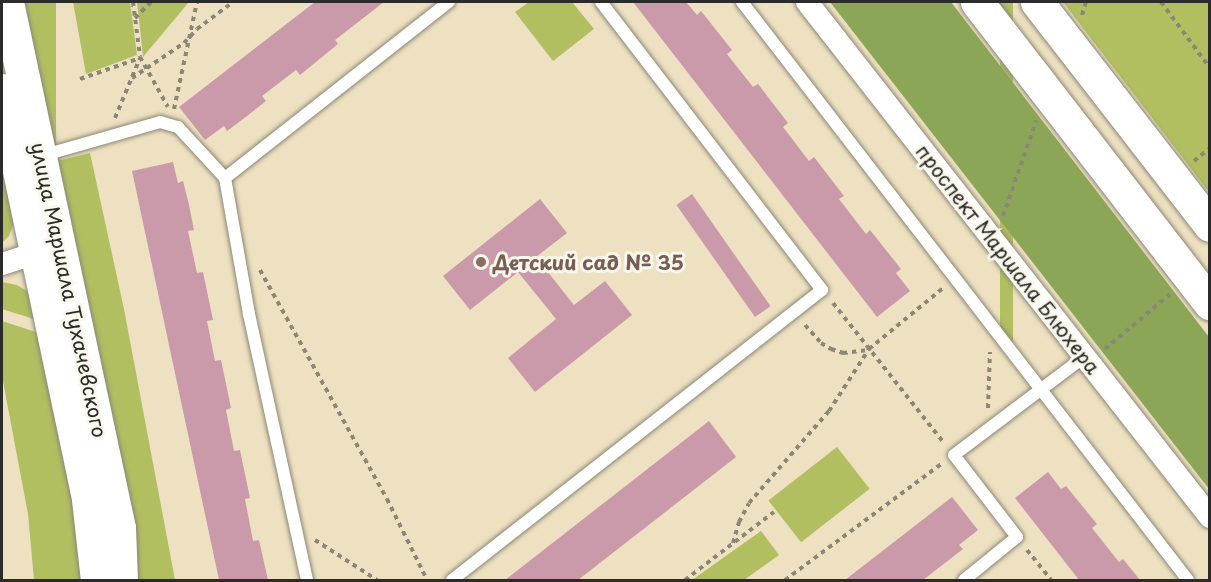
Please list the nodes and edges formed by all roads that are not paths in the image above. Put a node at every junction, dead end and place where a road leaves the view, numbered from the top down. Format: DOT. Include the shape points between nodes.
graph roads {
  1 [pos="7,2"];
  2 [pos="449,2"];
  3 [pos="601,2"];
  4 [pos="742,2"];
  5 [pos="807,2"];
  6 [pos="976,2"];
  7 [pos="1037,2"];
  8 [pos="9,88"];
  9 [pos="28,159"];
  10 [pos="225,177"];
  11 [pos="1209,225"];
  12 [pos="47,250"];
  13 [pos="2,264"];
  14 [pos="1209,303"];
  15 [pos="1086,360"];
  16 [pos="1040,389"];
  17 [pos="1209,517"];
  18 [pos="97,580"];
  19 [pos="121,580"];
  20 [pos="307,580"];
  21 [pos="452,580"];
  22 [pos="964,580"];
  23 [pos="1188,580"];
  1 -- 8 [label="street, улица Маршала Тухачевского"];
  2 -- 10 [label="lane"];
  3 -- 21 [label="lane" via="822,290"];
  4 -- 16 [label="lane"];
  5 -- 15 [label="street, проспект Маршала Блюхера"];
  6 -- 14 [label="street"];
  7 -- 11 [label="street"];
  8 -- 9 [label="street, улица Маршала Тухачевского"];
  9 -- 10 [label="lane" via="160,122 178,127"];
  9 -- 12 [label="street, улица Маршала Тухачевского"];
  10 -- 20 [label="lane" via="249,314"];
  12 -- 13 [label="street"];
  12 -- 18 [label="street, улица Маршала Тухачевского" via="88,499"];
  12 -- 19 [label="street, улица Маршала Тухачевского" via="119,528"];
  15 -- 16 [label="lane"];
  15 -- 17 [label="street, проспект Маршала Блюхера"];
  16 -- 22 [label="lane" via="954,455 1017,537"];
  16 -- 23 [label="lane"];
}
